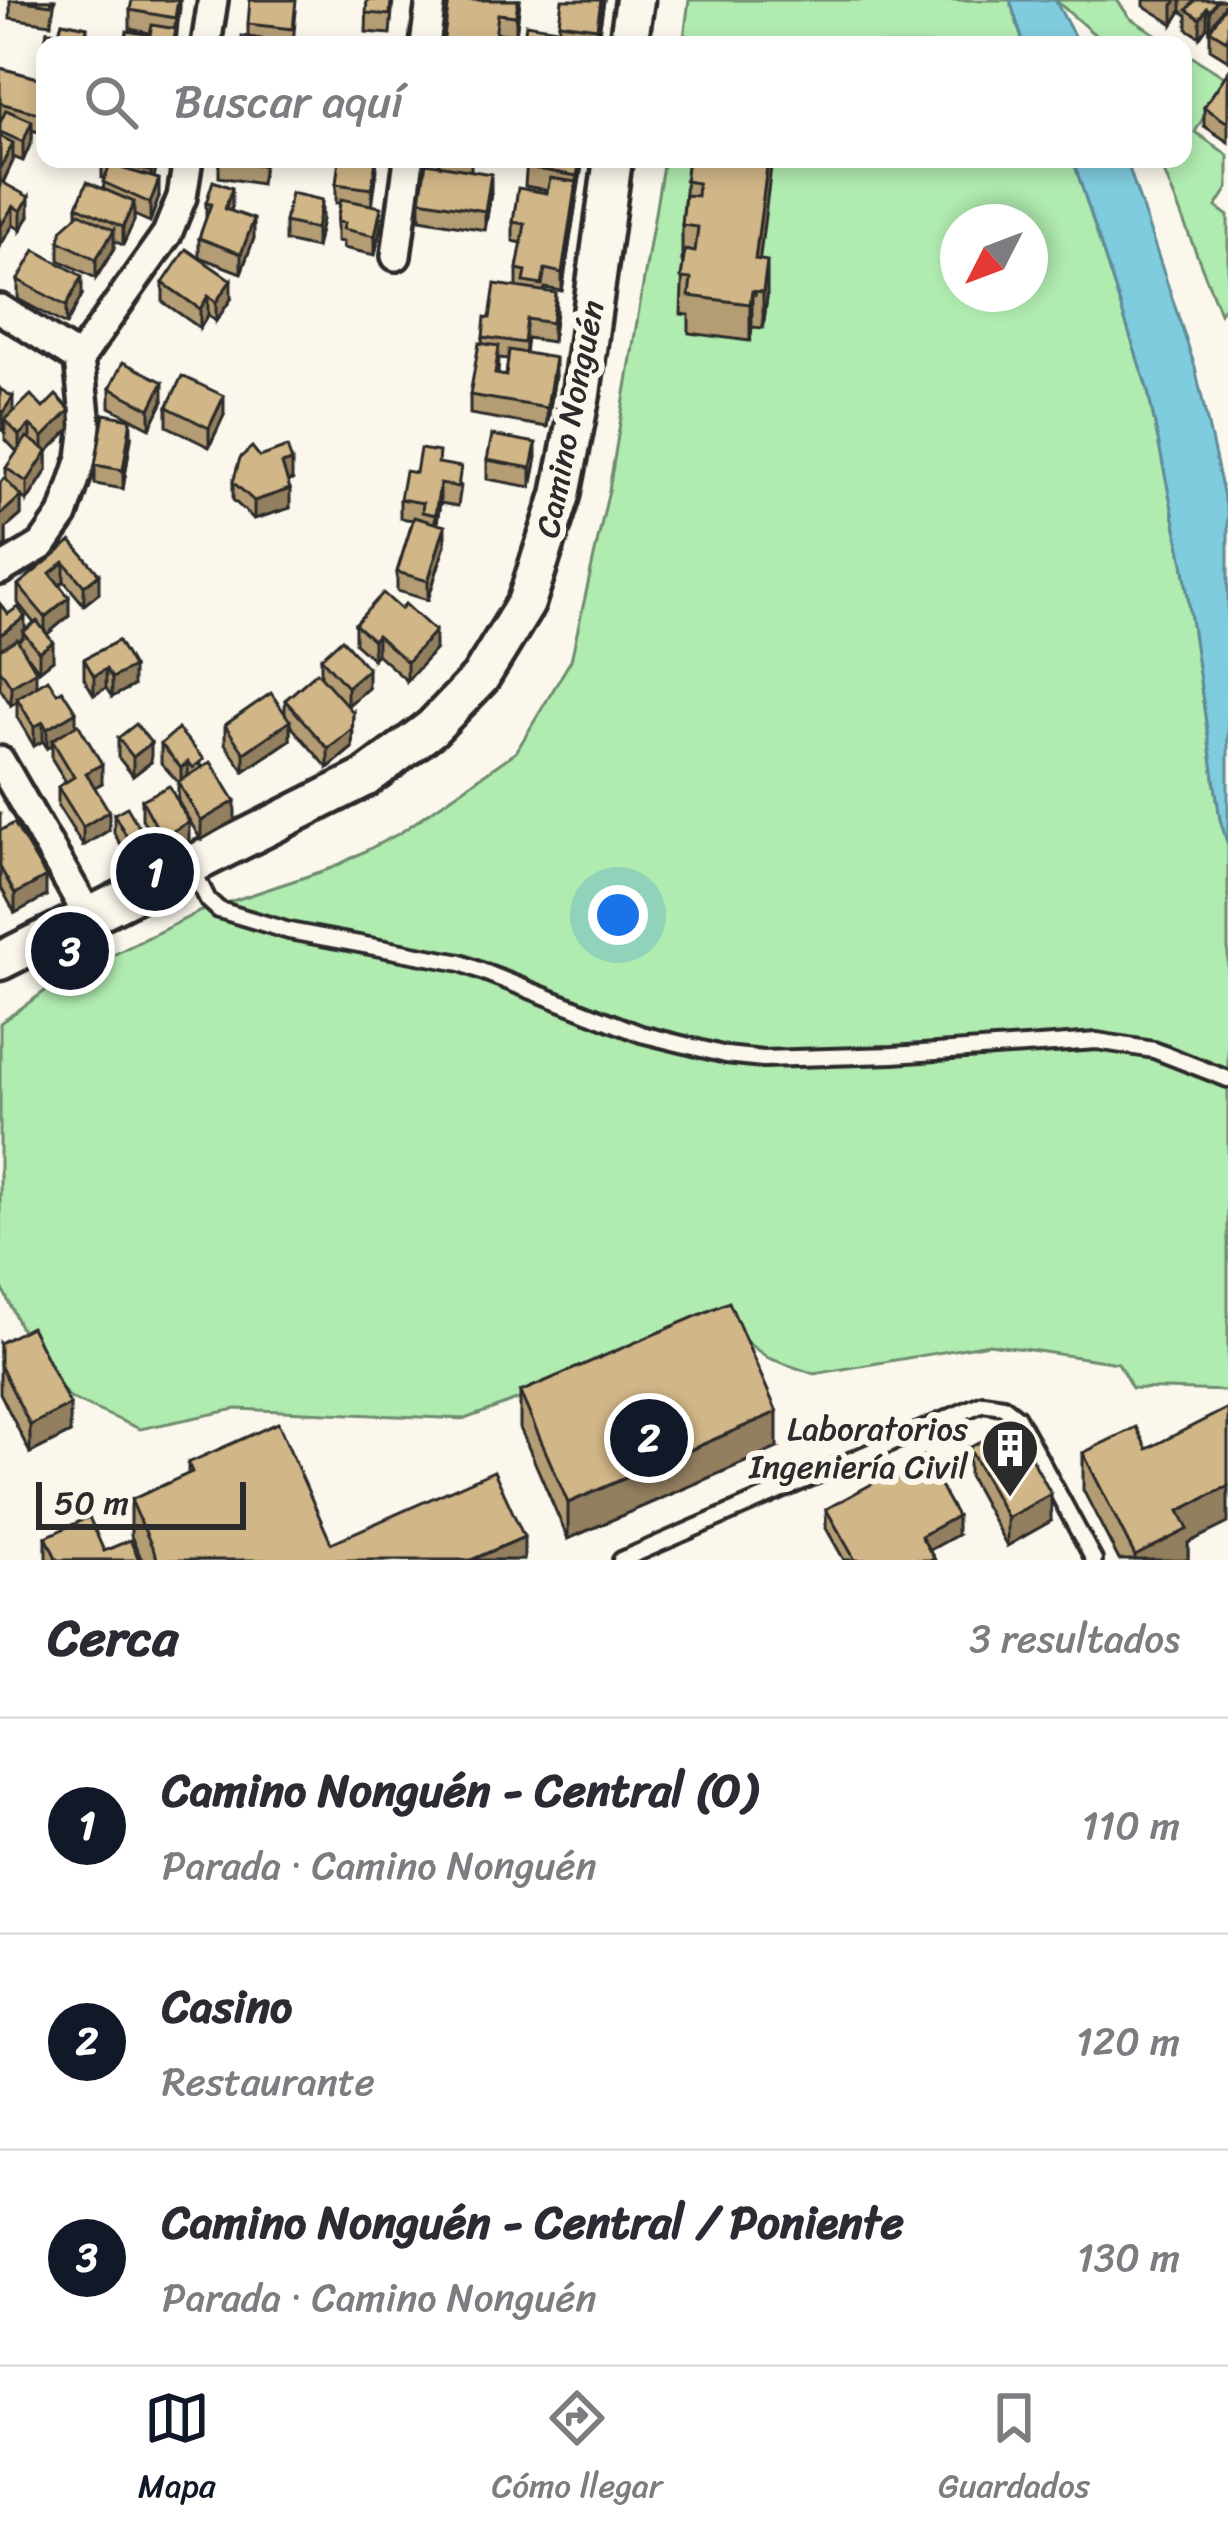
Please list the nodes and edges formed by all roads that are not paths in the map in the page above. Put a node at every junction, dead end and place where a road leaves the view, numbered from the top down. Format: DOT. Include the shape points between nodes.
graph roads {
  1 [pos="213,0"];
  2 [pos="431,0"];
  3 [pos="635,0"];
  4 [pos="207,36"];
  5 [pos="426,36"];
  6 [pos="629,36"];
  7 [pos="187,168"];
  8 [pos="408,168"];
  9 [pos="612,168"];
  10 [pos="396,256"];
  11 [pos="0,309"];
  12 [pos="79,359"];
  13 [pos="0,570"];
  14 [pos="0,761"];
  15 [pos="191,866"];
  16 [pos="88,915"];
  17 [pos="0,961"];
  18 [pos="1228,1079"];
  19 [pos="621,1560"];
  20 [pos="1094,1560"];
  1 -- 4 [label="street"];
  2 -- 5 [label="street"];
  3 -- 6 [label="main road"];
  7 -- 12 [label="street" via="167,234"];
  8 -- 10 [label="street"];
  9 -- 15 [label="main road, Camino Nonguén" via="572,445 537,575 513,628 470,690 402,753"];
  11 -- 12 [label="street"];
  12 -- 13 [label="street" via="86,425 63,514 42,545"];
  14 -- 16 [label="street"];
  15 -- 16 [label="main road, Camino Nonguén"];
  15 -- 18 [label="lane" via="219,910 460,963 640,1034 726,1055 893,1055 1097,1041 1154,1050"];
  16 -- 17 [label="main road, Camino Nonguén"];
  19 -- 20 [label="lane" via="993,1403 1017,1417"];
}
